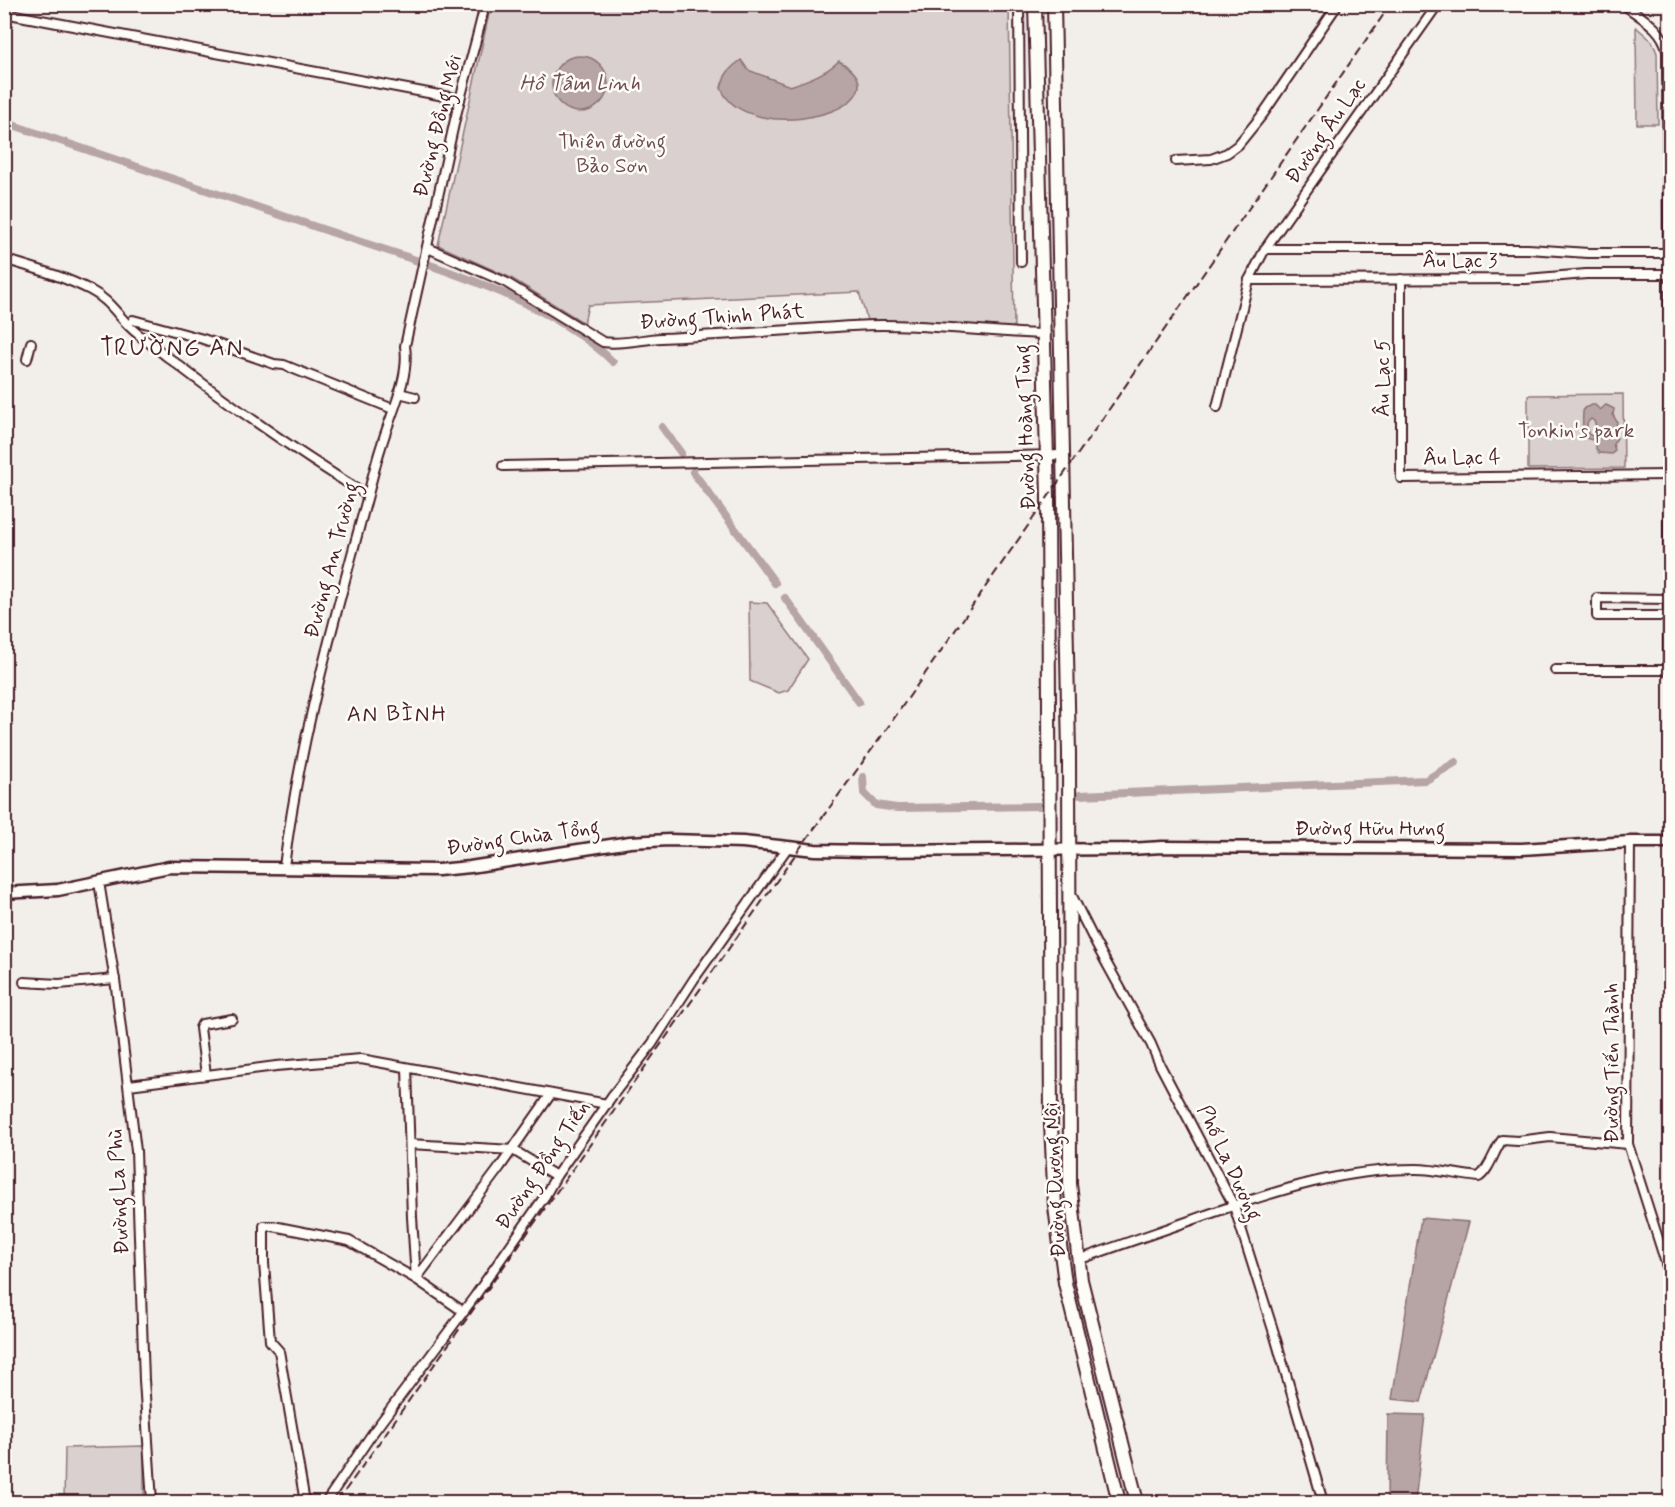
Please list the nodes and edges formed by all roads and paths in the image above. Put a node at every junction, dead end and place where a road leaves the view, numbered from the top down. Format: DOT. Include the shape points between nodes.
graph roads {
  1 [pos="485,4"];
  2 [pos="1019,4"];
  3 [pos="1035,4"];
  4 [pos="1054,4"];
  5 [pos="1338,4"];
  6 [pos="1438,4"];
  7 [pos="1623,4"];
  8 [pos="4,13"];
  9 [pos="1037,77"];
  10 [pos="1021,78"];
  11 [pos="1056,98"];
  12 [pos="460,99"];
  13 [pos="1037,99"];
  14 [pos="1176,161"];
  15 [pos="1265,249"];
  16 [pos="427,252"];
  17 [pos="1669,253"];
  18 [pos="1060,258"];
  19 [pos="1041,259"];
  20 [pos="4,260"];
  21 [pos="1021,262"];
  22 [pos="424,266"];
  23 [pos="1670,274"];
  24 [pos="1401,279"];
  25 [pos="1249,280"];
  26 [pos="133,320"];
  27 [pos="1043,334"];
  28 [pos="31,343"];
  29 [pos="28,357"];
  30 [pos="399,393"];
  31 [pos="415,397"];
  32 [pos="1217,407"];
  33 [pos="393,409"];
  34 [pos="1063,455"];
  35 [pos="1046,456"];
  36 [pos="503,466"];
  37 [pos="1668,475"];
  38 [pos="1401,478"];
  39 [pos="368,495"];
  40 [pos="1668,598"];
  41 [pos="1668,616"];
  42 [pos="1555,670"];
  43 [pos="1670,670"];
  44 [pos="1630,842"];
  45 [pos="1671,842"];
  46 [pos="788,847"];
  47 [pos="1070,848"];
  48 [pos="1049,849"];
  49 [pos="284,867"];
  50 [pos="99,882"];
  51 [pos="1070,891"];
  52 [pos="4,893"];
  53 [pos="115,979"];
  54 [pos="24,982"];
  55 [pos="232,1020"];
  56 [pos="407,1068"];
  57 [pos="206,1075"];
  58 [pos="129,1085"];
  59 [pos="551,1094"];
  60 [pos="607,1104"];
  61 [pos="410,1144"];
  62 [pos="1628,1144"];
  63 [pos="513,1150"];
  64 [pos="556,1176"];
  65 [pos="1234,1206"];
  66 [pos="1078,1260"];
  67 [pos="1062,1265"];
  68 [pos="1671,1276"];
  69 [pos="416,1279"];
  70 [pos="464,1312"];
  71 [pos="152,1503"];
  72 [pos="305,1503"];
  73 [pos="326,1503"];
  74 [pos="1119,1503"];
  75 [pos="1137,1503"];
  76 [pos="1323,1503"];
  1 -- 12 [label="street, Đường Đồng Mới"];
  2 -- 10 [label="street"];
  3 -- 9 [label="main road, Đường Hoàng Tùng"];
  4 -- 11 [label="main road, Đường Hoàng Tùng"];
  5 -- 14 [label="street" via="1238,145 1211,159"];
  6 -- 15 [label="street, Đường Âu Lạc"];
  7 -- 17 [label="street" via="1656,28 1667,50"];
  8 -- 12 [label="street"];
  9 -- 10 [label="street"];
  9 -- 13 [label="main road, Đường Hoàng Tùng"];
  10 -- 21 [label="street"];
  11 -- 13 [label="main road"];
  11 -- 18 [label="main road, Đường Hoàng Tùng"];
  12 -- 16 [label="street, Đường Đồng Mới"];
  13 -- 19 [label="main road, Đường Hoàng Tùng"];
  15 -- 17 [label="street, Âu Lạc 3"];
  15 -- 25 [label="street, Đường Âu Lạc"];
  16 -- 22 [label="street, Đường Đồng Mới"];
  16 -- 27 [label="street, Đường Thịnh Phát" via="505,282 571,327 614,344 856,326 913,325"];
  18 -- 19 [label="main road"];
  18 -- 34 [label="main road, Đường Hoàng Tùng"];
  19 -- 27 [label="main road, Đường Hoàng Tùng"];
  20 -- 39 [label="street" via="51,273 101,296 130,328 174,362"];
  22 -- 30 [label="street, Đường An Trường" via="405,346 407,359"];
  23 -- 24 [label="street, Âu Lạc 3"];
  23 -- 37 [label="street"];
  24 -- 25 [label="street, Âu Lạc 3"];
  24 -- 38 [label="street, Âu Lạc 5"];
  25 -- 32 [label="street, Đường Âu Lạc"];
  26 -- 33 [label="street" via="284,365"];
  27 -- 35 [label="main road, Đường Hoàng Tùng"];
  28 -- 29 [label="street"];
  30 -- 31 [label="street"];
  30 -- 33 [label="street, Đường An Trường"];
  33 -- 39 [label="street, Đường An Trường"];
  34 -- 35 [label="street"];
  34 -- 47 [label="main road, Đường Hoàng Tùng"];
  35 -- 36 [label="street"];
  35 -- 48 [label="main road, Đường Hoàng Tùng"];
  37 -- 38 [label="street, Âu Lạc 4"];
  37 -- 40 [label="street"];
  39 -- 49 [label="street, Đường An Trường" via="316,688"];
  40 -- 41 [label="street"];
  40 -- 41 [label="street" via="1597,598 1597,616"];
  41 -- 43 [label="street"];
  42 -- 43 [label="street"];
  44 -- 45 [label="main road, Đường Hữu Hưng"];
  44 -- 47 [label="main road, Đường Hữu Hưng" via="1522,849"];
  44 -- 62 [label="street, Đường Tiến Thành"];
  46 -- 48 [label="main road, Đường Chùa Tổng" via="867,851"];
  46 -- 49 [label="main road, Đường Chùa Tổng" via="669,840 630,842 438,870"];
  46 -- 60 [label="street, Đường Đồng Tiến"];
  47 -- 48 [label="main road, Đường Hữu Hưng"];
  47 -- 51 [label="main road, Đường Dương Nội"];
  48 -- 67 [label="main road, Đường Dương Nội" via="1051,1124"];
  49 -- 50 [label="main road, Đường Chùa Tổng" via="168,867"];
  50 -- 52 [label="main road, Đường Chùa Tổng" via="58,890"];
  50 -- 53 [label="street, Đường La Phù"];
  51 -- 65 [label="street, Phố La Dương"];
  51 -- 66 [label="main road, Đường Dương Nội" via="1070,1184"];
  53 -- 54 [label="street" via="59,984"];
  53 -- 58 [label="street, Đường La Phù"];
  55 -- 57 [label="street" via="202,1024 200,1028"];
  56 -- 57 [label="street" via="349,1059"];
  56 -- 59 [label="street"];
  56 -- 61 [label="street"];
  57 -- 58 [label="street"];
  58 -- 71 [label="street, Đường La Phù" via="140,1214"];
  59 -- 60 [label="street"];
  59 -- 63 [label="street"];
  60 -- 64 [label="street, Đường Đồng Tiến"];
  61 -- 63 [label="street"];
  61 -- 69 [label="street"];
  62 -- 65 [label="street" via="1550,1137 1502,1140 1479,1177 1417,1169 1357,1173 1304,1183"];
  62 -- 68 [label="street, Đường Tiến Thành"];
  63 -- 64 [label="street"];
  63 -- 69 [label="street"];
  64 -- 70 [label="street, Đường Đồng Tiến"];
  65 -- 66 [label="street"];
  65 -- 76 [label="street, Phố La Dương"];
  66 -- 67 [label="main road"];
  66 -- 75 [label="main road, Đường Dương Nội"];
  67 -- 74 [label="main road, Đường Dương Nội"];
  69 -- 70 [label="street"];
  69 -- 72 [label="street" via="349,1241 264,1227 270,1341 279,1351"];
  70 -- 73 [label="street, Đường Đồng Tiến" via="372,1434"];
}
